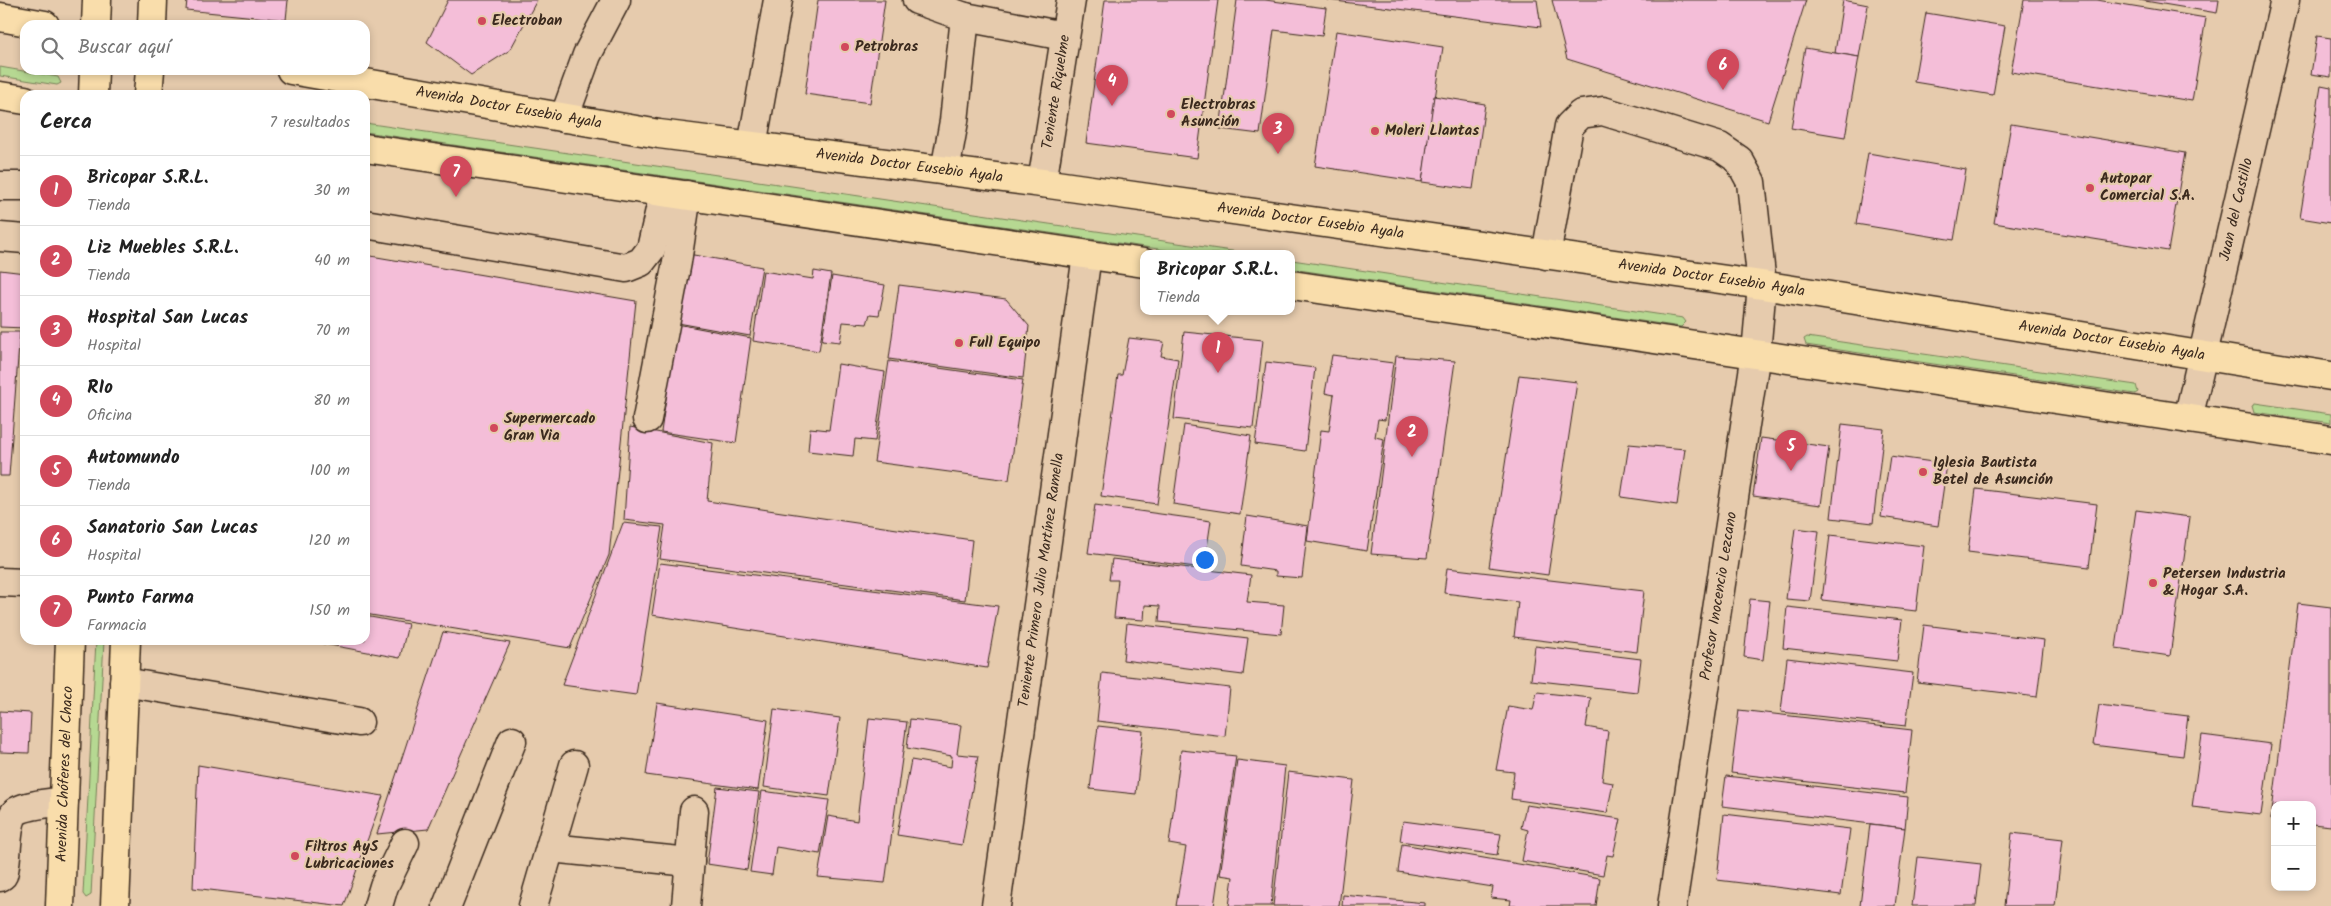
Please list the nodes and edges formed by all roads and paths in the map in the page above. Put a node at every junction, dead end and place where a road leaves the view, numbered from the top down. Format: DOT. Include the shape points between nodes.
graph roads {
  1 [pos="97,0"];
  2 [pos="153,0"];
  3 [pos="616,0"];
  4 [pos="778,0"];
  5 [pos="917,0"];
  6 [pos="1071,0"];
  7 [pos="2285,0"];
  8 [pos="0,17"];
  9 [pos="965,17"];
  10 [pos="96,20"];
  11 [pos="152,20"];
  12 [pos="20,21"];
  13 [pos="1064,36"];
  14 [pos="319,75"];
  15 [pos="0,96"];
  16 [pos="20,99"];
  17 [pos="564,118"];
  18 [pos="752,146"];
  19 [pos="370,149"];
  20 [pos="946,171"];
  21 [pos="1042,183"];
  22 [pos="0,186"];
  23 [pos="20,186"];
  24 [pos="676,194"];
  25 [pos="370,225"];
  26 [pos="0,237"];
  27 [pos="20,239"];
  28 [pos="1087,255"];
  29 [pos="1546,255"];
  30 [pos="1140,263"];
  31 [pos="1295,285"];
  32 [pos="1762,285"];
  33 [pos="1756,353"];
  34 [pos="2202,356"];
  35 [pos="2331,376"];
  36 [pos="647,419"];
  37 [pos="2188,419"];
  38 [pos="2331,440"];
  39 [pos="0,582"];
  40 [pos="20,583"];
  41 [pos="70,645"];
  42 [pos="126,645"];
  43 [pos="124,682"];
  44 [pos="359,722"];
  45 [pos="512,741"];
  46 [pos="574,766"];
  47 [pos="64,801"];
  48 [pos="694,812"];
  49 [pos="404,843"];
  50 [pos="550,848"];
  51 [pos="690,862"];
  52 [pos="0,877"];
  53 [pos="60,906"];
  54 [pos="115,906"];
  55 [pos="378,906"];
  56 [pos="447,906"];
  57 [pos="533,906"];
  58 [pos="686,906"];
  59 [pos="996,906"];
  60 [pos="1672,906"];
  1 -- 10 [label="main road"];
  2 -- 11 [label="main road"];
  3 -- 17 [label="street" via="587,55"];
  4 -- 18 [label="street"];
  5 -- 9 [label="street"];
  6 -- 13 [label="street, Teniente Riquelme"];
  7 -- 34 [label="street, Juan del Castillo"];
  8 -- 12 [label="main road"];
  9 -- 13 [label="street"];
  9 -- 20 [label="street"];
  13 -- 21 [label="street, Teniente Riquelme"];
  14 -- 17 [label="main road, Avenida Doctor Eusebio Ayala"];
  15 -- 16 [label="main road"];
  17 -- 18 [label="main road, Avenida Doctor Eusebio Ayala"];
  18 -- 20 [label="main road, Avenida Doctor Eusebio Ayala"];
  19 -- 24 [label="main road"];
  20 -- 21 [label="main road, Avenida Doctor Eusebio Ayala"];
  21 -- 29 [label="main road, Avenida Doctor Eusebio Ayala"];
  22 -- 23 [label="street"];
  24 -- 25 [label="street" via="651,249 641,262 626,268"];
  24 -- 28 [label="main road"];
  24 -- 36 [label="street" via="677,262"];
  26 -- 27 [label="street"];
  28 -- 30 [label="main road"];
  28 -- 59 [label="street, Teniente Primero Julio Martínez Ramella"];
  29 -- 32 [label="main road, Avenida Doctor Eusebio Ayala"];
  29 -- 32 [label="street, Profesor Inocencio Lezcano" via="1569,126 1581,114 1603,112 1720,147 1738,160 1752,182"];
  31 -- 33 [label="main road"];
  32 -- 33 [label="street, Profesor Inocencio Lezcano"];
  32 -- 34 [label="main road, Avenida Doctor Eusebio Ayala"];
  33 -- 37 [label="main road"];
  33 -- 60 [label="street, Profesor Inocencio Lezcano"];
  34 -- 35 [label="main road, Avenida Doctor Eusebio Ayala"];
  34 -- 37 [label="street, Juan del Castillo"];
  37 -- 38 [label="main road"];
  39 -- 40 [label="street"];
  41 -- 47 [label="main road, Avenida Chóferes del Chaco"];
  42 -- 43 [label="main road"];
  43 -- 44 [label="street"];
  43 -- 54 [label="main road"];
  45 -- 56 [label="street"];
  46 -- 50 [label="street"];
  47 -- 52 [label="street" via="16,811 10,818 6,867"];
  47 -- 53 [label="main road, Avenida Chóferes del Chaco"];
  48 -- 51 [label="street"];
  49 -- 55 [label="street"];
  50 -- 51 [label="street"];
  50 -- 57 [label="street"];
  51 -- 58 [label="street"];
}
